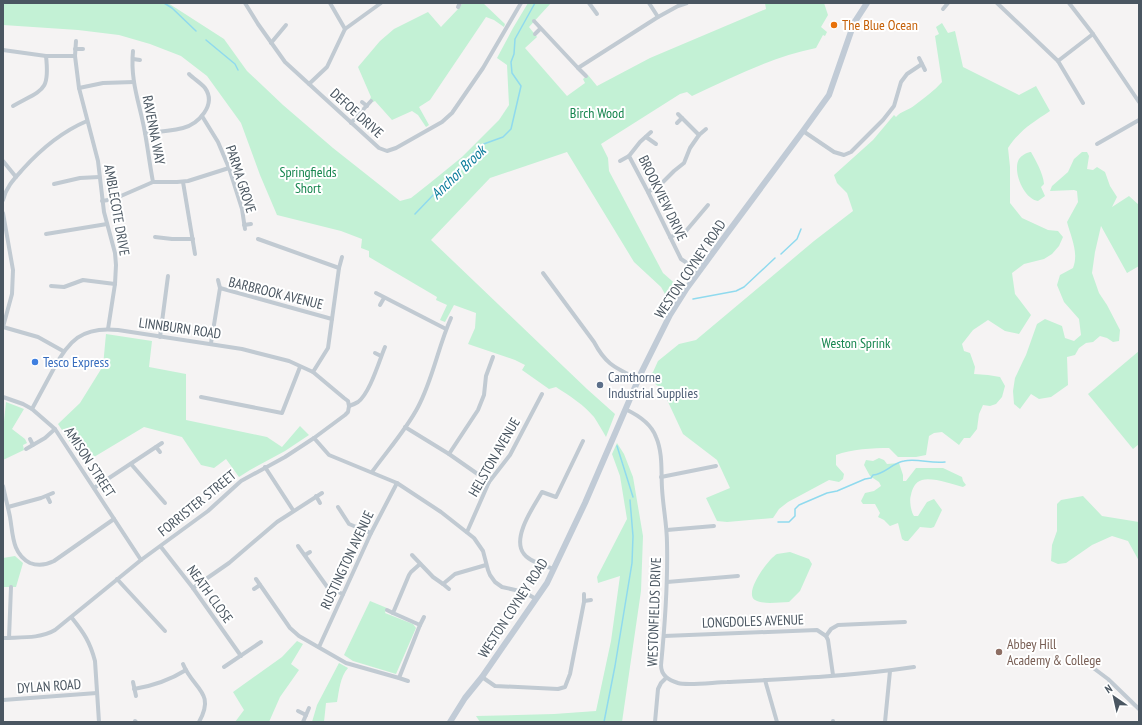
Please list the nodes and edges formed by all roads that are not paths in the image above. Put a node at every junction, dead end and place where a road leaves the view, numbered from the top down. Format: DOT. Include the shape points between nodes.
graph roads {
  1 [pos="245,3"];
  2 [pos="330,3"];
  3 [pos="381,3"];
  4 [pos="521,3"];
  5 [pos="589,3"];
  6 [pos="649,3"];
  7 [pos="687,3"];
  8 [pos="867,3"];
  9 [pos="948,3"];
  10 [pos="997,3"];
  11 [pos="1069,3"];
  12 [pos="942,9"];
  13 [pos="597,14"];
  14 [pos="658,17"];
  15 [pos="534,21"];
  16 [pos="286,25"];
  17 [pos="345,29"];
  18 [pos="540,29"];
  19 [pos="535,34"];
  20 [pos="1093,34"];
  21 [pos="76,41"];
  22 [pos="271,43"];
  23 [pos="83,48"];
  24 [pos="75,49"];
  25 [pos="3,50"];
  26 [pos="133,51"];
  27 [pos="46,56"];
  28 [pos="75,56"];
  29 [pos="919,58"];
  30 [pos="132,59"];
  31 [pos="140,60"];
  32 [pos="1058,61"];
  33 [pos="922,64"];
  34 [pos="578,68"];
  35 [pos="925,70"];
  36 [pos="189,74"];
  37 [pos="586,76"];
  38 [pos="134,82"];
  39 [pos="310,84"];
  40 [pos="79,88"];
  41 [pos="371,101"];
  42 [pos="362,102"];
  43 [pos="1139,102"];
  44 [pos="1083,103"];
  45 [pos="13,106"];
  46 [pos="367,106"];
  47 [pos="678,114"];
  48 [pos="202,116"];
  49 [pos="682,118"];
  50 [pos="87,121"];
  51 [pos="1138,121"];
  52 [pos="351,123"];
  53 [pos="677,123"];
  54 [pos="706,129"];
  55 [pos="803,131"];
  56 [pos="651,132"];
  57 [pos="145,133"];
  58 [pos="699,135"];
  59 [pos="646,136"];
  60 [pos="656,144"];
  61 [pos="1097,144"];
  62 [pos="629,156"];
  63 [pos="3,161"];
  64 [pos="620,161"];
  65 [pos="229,168"];
  66 [pos="16,177"];
  67 [pos="99,177"];
  68 [pos="153,182"];
  69 [pos="183,182"];
  70 [pos="54,184"];
  71 [pos="648,192"];
  72 [pos="3,200"];
  73 [pos="102,202"];
  74 [pos="708,205"];
  75 [pos="3,213"];
  76 [pos="107,224"];
  77 [pos="251,224"];
  78 [pos="46,234"];
  79 [pos="264,236"];
  80 [pos="155,237"];
  81 [pos="670,237"];
  82 [pos="193,239"];
  83 [pos="195,254"];
  84 [pos="342,257"];
  85 [pos="339,268"];
  86 [pos="699,271"];
  87 [pos="543,273"];
  88 [pos="168,276"];
  89 [pos="218,280"];
  90 [pos="115,284"];
  91 [pos="50,286"];
  92 [pos="220,288"];
  93 [pos="376,293"];
  94 [pos="384,298"];
  95 [pos="380,305"];
  96 [pos="451,318"];
  97 [pos="332,319"];
  98 [pos="3,327"];
  99 [pos="108,329"];
  100 [pos="446,329"];
  101 [pos="160,337"];
  102 [pos="211,343"];
  103 [pos="384,347"];
  104 [pos="63,351"];
  105 [pos="375,353"];
  106 [pos="381,356"];
  107 [pos="493,357"];
  108 [pos="300,367"];
  109 [pos="313,372"];
  110 [pos="638,379"];
  111 [pos="542,394"];
  112 [pos="3,397"];
  113 [pos="201,397"];
  114 [pos="349,406"];
  115 [pos="32,409"];
  116 [pos="625,409"];
  117 [pos="405,427"];
  118 [pos="55,429"];
  119 [pos="314,438"];
  120 [pos="30,439"];
  121 [pos="583,441"];
  122 [pos="162,443"];
  123 [pos="33,445"];
  124 [pos="156,447"];
  125 [pos="26,449"];
  126 [pos="160,452"];
  127 [pos="449,454"];
  128 [pos="131,464"];
  129 [pos="716,466"];
  130 [pos="265,467"];
  131 [pos="372,472"];
  132 [pos="661,477"];
  133 [pos="489,482"];
  134 [pos="397,483"];
  135 [pos="3,486"];
  136 [pos="94,488"];
  137 [pos="53,492"];
  138 [pos="322,493"];
  139 [pos="47,496"];
  140 [pos="316,496"];
  141 [pos="50,502"];
  142 [pos="165,503"];
  143 [pos="320,503"];
  144 [pos="8,507"];
  145 [pos="338,507"];
  146 [pos="294,510"];
  147 [pos="114,519"];
  148 [pos="714,526"];
  149 [pos="667,530"];
  150 [pos="467,532"];
  151 [pos="371,533"];
  152 [pos="298,546"];
  153 [pos="161,547"];
  154 [pos="310,552"];
  155 [pos="305,555"];
  156 [pos="412,555"];
  157 [pos="141,560"];
  158 [pos="420,564"];
  159 [pos="486,565"];
  160 [pos="554,570"];
  161 [pos="731,571"];
  162 [pos="738,576"];
  163 [pos="732,577"];
  164 [pos="117,579"];
  165 [pos="256,579"];
  166 [pos="667,582"];
  167 [pos="443,584"];
  168 [pos="260,585"];
  169 [pos="11,587"];
  170 [pos="193,588"];
  171 [pos="254,589"];
  172 [pos="449,589"];
  173 [pos="343,594"];
  174 [pos="584,594"];
  175 [pos="536,599"];
  176 [pos="584,600"];
  177 [pos="591,600"];
  178 [pos="387,610"];
  179 [pos="393,613"];
  180 [pos="424,617"];
  181 [pos="901,617"];
  182 [pos="72,618"];
  183 [pos="420,625"];
  184 [pos="165,631"];
  185 [pos="664,636"];
  186 [pos="826,636"];
  187 [pos="3,638"];
  188 [pos="10,638"];
  189 [pos="260,642"];
  190 [pos="319,647"];
  191 [pos="241,656"];
  192 [pos="1087,661"];
  193 [pos="183,664"];
  194 [pos="224,667"];
  195 [pos="914,667"];
  196 [pos="186,670"];
  197 [pos="890,670"];
  198 [pos="832,675"];
  199 [pos="482,677"];
  200 [pos="399,678"];
  201 [pos="666,678"];
  202 [pos="765,680"];
  203 [pos="408,681"];
  204 [pos="133,682"];
  205 [pos="134,689"];
  206 [pos="97,693"];
  207 [pos="136,696"];
  208 [pos="3,700"];
  209 [pos="309,708"];
  210 [pos="1139,709"];
  211 [pos="298,711"];
  212 [pos="306,715"];
  213 [pos="99,722"];
  214 [pos="199,722"];
  215 [pos="303,722"];
  216 [pos="450,722"];
  217 [pos="655,722"];
  218 [pos="776,722"];
  219 [pos="885,722"];
  1 -- 22 [label="street, DEFOE DRIVE"];
  2 -- 17 [label="street"];
  3 -- 17 [label="street"];
  4 -- 52 [label="street, DEFOE DRIVE" via="483,68 452,113 442,122 386,151 379,148"];
  5 -- 13 [label="street"];
  6 -- 14 [label="street"];
  7 -- 14 [label="street"];
  8 -- 55 [label="street, WESTON COYNEY ROAD" via="854,23 829,95"];
  9 -- 12 [label="street"];
  10 -- 32 [label="street"];
  11 -- 20 [label="street"];
  14 -- 34 [label="street"];
  15 -- 18 [label="street"];
  16 -- 22 [label="street"];
  17 -- 39 [label="street" via="327,67"];
  18 -- 19 [label="street"];
  18 -- 34 [label="street"];
  20 -- 32 [label="street"];
  20 -- 43 [label="street"];
  21 -- 24 [label="street, AMBLECOTE DRIVE"];
  22 -- 39 [label="street, DEFOE DRIVE" via="285,62"];
  23 -- 24 [label="street"];
  24 -- 28 [label="street, AMBLECOTE DRIVE"];
  25 -- 27 [label="street"];
  26 -- 30 [label="street, RAVENNA WAY"];
  27 -- 28 [label="street"];
  27 -- 45 [label="street" via="47,81 41,91"];
  28 -- 40 [label="street, AMBLECOTE DRIVE"];
  29 -- 33 [label="street"];
  30 -- 31 [label="street"];
  30 -- 38 [label="street, RAVENNA WAY"];
  32 -- 44 [label="street"];
  33 -- 35 [label="street"];
  33 -- 55 [label="street" via="906,74 894,106 851,152 844,155 834,152"];
  34 -- 37 [label="street"];
  36 -- 48 [label="street" via="204,86 209,95 208,105"];
  38 -- 40 [label="street, RAVENNA WAY" via="103,83"];
  38 -- 57 [label="street, RAVENNA WAY"];
  39 -- 52 [label="street, DEFOE DRIVE"];
  40 -- 50 [label="street, AMBLECOTE DRIVE"];
  41 -- 46 [label="street"];
  42 -- 46 [label="street"];
  46 -- 52 [label="street"];
  47 -- 49 [label="street"];
  48 -- 57 [label="street" via="189,126"];
  48 -- 65 [label="street, PARMA GROVE" via="218,142"];
  49 -- 53 [label="street"];
  49 -- 58 [label="street"];
  50 -- 66 [label="street" via="66,131 40,150"];
  50 -- 67 [label="street, AMBLECOTE DRIVE" via="98,161"];
  51 -- 61 [label="street"];
  54 -- 58 [label="street"];
  55 -- 86 [label="street, WESTON COYNEY ROAD"];
  56 -- 59 [label="street, BROOKVIEW DRIVE"];
  57 -- 68 [label="street, RAVENNA WAY"];
  58 -- 71 [label="street" via="684,163"];
  59 -- 60 [label="street"];
  59 -- 62 [label="street, BROOKVIEW DRIVE"];
  62 -- 64 [label="street"];
  62 -- 71 [label="street, BROOKVIEW DRIVE"];
  63 -- 66 [label="street"];
  65 -- 69 [label="street"];
  65 -- 77 [label="street, PARMA GROVE" via="245,227"];
  66 -- 72 [label="street" via="8,187"];
  67 -- 70 [label="street"];
  67 -- 73 [label="street, AMBLECOTE DRIVE"];
  68 -- 69 [label="street"];
  68 -- 73 [label="street"];
  69 -- 82 [label="street"];
  71 -- 81 [label="street, BROOKVIEW DRIVE"];
  73 -- 76 [label="street, AMBLECOTE DRIVE"];
  74 -- 81 [label="street" via="686,231"];
  75 -- 98 [label="street" via="13,270 12,294"];
  76 -- 78 [label="street"];
  76 -- 90 [label="street, AMBLECOTE DRIVE" via="115,253"];
  79 -- 85 [label="street" via="260,240"];
  80 -- 82 [label="street"];
  81 -- 86 [label="street, BROOKVIEW DRIVE" via="681,259"];
  82 -- 83 [label="street"];
  84 -- 85 [label="street"];
  85 -- 97 [label="street"];
  86 -- 110 [label="street, WESTON COYNEY ROAD" via="670,315"];
  87 -- 110 [label="street" via="606,361"];
  88 -- 101 [label="street"];
  89 -- 92 [label="street"];
  90 -- 91 [label="street" via="82,280 64,287"];
  90 -- 99 [label="street, AMBLECOTE DRIVE"];
  92 -- 97 [label="street, BARBROOK AVENUE"];
  92 -- 102 [label="street, BARBROOK AVENUE"];
  93 -- 94 [label="street"];
  94 -- 95 [label="street"];
  94 -- 100 [label="street"];
  96 -- 100 [label="street"];
  97 -- 109 [label="street" via="328,348"];
  98 -- 104 [label="street" via="38,337"];
  99 -- 101 [label="street, LINNBURN ROAD"];
  99 -- 104 [label="street, LINNBURN ROAD" via="80,335"];
  100 -- 117 [label="street" via="428,385 418,408"];
  101 -- 102 [label="street, LINNBURN ROAD"];
  102 -- 108 [label="street, LINNBURN ROAD" via="289,361"];
  103 -- 106 [label="street, FORRISTER STREET"];
  104 -- 115 [label="street, LINNBURN ROAD"];
  105 -- 106 [label="street"];
  106 -- 114 [label="street, FORRISTER STREET" via="363,396 359,402"];
  107 -- 127 [label="street" via="478,410"];
  108 -- 109 [label="street, LINNBURN ROAD"];
  108 -- 113 [label="street" via="282,413"];
  109 -- 114 [label="street, LINNBURN ROAD" via="344,398"];
  110 -- 116 [label="street, WESTON COYNEY ROAD"];
  111 -- 133 [label="street, HELSTON AVENUE" via="510,455"];
  112 -- 115 [label="street, AMISON STREET"];
  114 -- 119 [label="street, FORRISTER STREET" via="345,415"];
  115 -- 118 [label="street, AMISON STREET"];
  116 -- 132 [label="street, WESTONFIELDS DRIVE" via="640,416 656,435 660,448"];
  116 -- 160 [label="street, WESTON COYNEY ROAD"];
  117 -- 127 [label="street"];
  117 -- 131 [label="street"];
  118 -- 123 [label="street"];
  118 -- 136 [label="street, AMISON STREET"];
  119 -- 130 [label="street, FORRISTER STREET"];
  119 -- 131 [label="street" via="329,455"];
  120 -- 123 [label="street"];
  121 -- 160 [label="street" via="556,497 542,492 520,536 524,555"];
  122 -- 124 [label="street"];
  123 -- 125 [label="street"];
  124 -- 126 [label="street"];
  124 -- 128 [label="street"];
  127 -- 133 [label="street"];
  128 -- 136 [label="street"];
  128 -- 142 [label="street"];
  129 -- 132 [label="street"];
  130 -- 146 [label="street"];
  130 -- 153 [label="street, FORRISTER STREET" via="241,481 208,511"];
  131 -- 134 [label="street"];
  132 -- 149 [label="street, WESTONFIELDS DRIVE"];
  133 -- 150 [label="street, HELSTON AVENUE"];
  134 -- 150 [label="street"];
  134 -- 151 [label="street, RUSTINGTON AVENUE"];
  135 -- 144 [label="street"];
  136 -- 147 [label="street, AMISON STREET"];
  137 -- 139 [label="street"];
  138 -- 140 [label="street"];
  139 -- 141 [label="street"];
  139 -- 144 [label="street"];
  140 -- 143 [label="street"];
  140 -- 146 [label="street"];
  144 -- 147 [label="street" via="16,550 25,560 35,565 49,564"];
  145 -- 151 [label="street" via="349,524"];
  146 -- 170 [label="street"];
  147 -- 157 [label="street, AMISON STREET"];
  148 -- 149 [label="street"];
  149 -- 166 [label="street, WESTONFIELDS DRIVE"];
  150 -- 159 [label="street" via="479,544"];
  151 -- 173 [label="street, RUSTINGTON AVENUE"];
  152 -- 155 [label="street"];
  153 -- 157 [label="street, FORRISTER STREET"];
  153 -- 170 [label="street, NEATH CLOSE"];
  154 -- 155 [label="street"];
  155 -- 173 [label="street" via="328,588"];
  156 -- 158 [label="street"];
  157 -- 164 [label="street, FORRISTER STREET"];
  158 -- 167 [label="street"];
  158 -- 179 [label="street" via="410,572"];
  159 -- 167 [label="street" via="455,574"];
  159 -- 175 [label="street" via="490,575 502,587 524,592"];
  160 -- 175 [label="street, WESTON COYNEY ROAD"];
  161 -- 163 [label="street"];
  162 -- 163 [label="street"];
  163 -- 166 [label="street"];
  164 -- 182 [label="street, FORRISTER STREET"];
  164 -- 184 [label="street"];
  165 -- 168 [label="street"];
  166 -- 185 [label="street, WESTONFIELDS DRIVE"];
  167 -- 172 [label="street"];
  168 -- 171 [label="street"];
  168 -- 190 [label="street" via="293,632"];
  169 -- 188 [label="street"];
  170 -- 191 [label="street, NEATH CLOSE"];
  173 -- 190 [label="street, RUSTINGTON AVENUE"];
  174 -- 176 [label="street"];
  175 -- 199 [label="street, WESTON COYNEY ROAD"];
  176 -- 177 [label="street"];
  176 -- 199 [label="street" via="570,674 565,687 558,689 495,686"];
  178 -- 179 [label="street"];
  179 -- 183 [label="street"];
  180 -- 183 [label="street"];
  181 -- 186 [label="street" via="903,622 838,626 831,629"];
  182 -- 188 [label="street, FORRISTER STREET" via="48,634"];
  182 -- 206 [label="street" via="87,637 93,652"];
  183 -- 200 [label="street"];
  185 -- 186 [label="street, LONGDOLES AVENUE" via="816,629"];
  185 -- 201 [label="street, WESTONFIELDS DRIVE" via="661,670"];
  186 -- 198 [label="street"];
  187 -- 188 [label="street, FORRISTER STREET"];
  189 -- 191 [label="street"];
  190 -- 200 [label="street" via="350,664"];
  191 -- 194 [label="street"];
  192 -- 210 [label="street"];
  193 -- 196 [label="street"];
  195 -- 197 [label="street, WESTONFIELDS DRIVE"];
  196 -- 205 [label="street" via="158,683"];
  196 -- 214 [label="street" via="203,693 205,700 205,712"];
  197 -- 198 [label="street, WESTONFIELDS DRIVE"];
  197 -- 219 [label="street"];
  198 -- 202 [label="street, WESTONFIELDS DRIVE"];
  199 -- 216 [label="street, WESTON COYNEY ROAD"];
  200 -- 203 [label="street"];
  201 -- 202 [label="street, WESTONFIELDS DRIVE" via="680,684"];
  201 -- 217 [label="street" via="658,689"];
  202 -- 218 [label="street"];
  204 -- 205 [label="street"];
  205 -- 207 [label="street"];
  206 -- 208 [label="street, DYLAN ROAD"];
  206 -- 213 [label="street"];
  209 -- 212 [label="street"];
  211 -- 212 [label="street"];
  212 -- 215 [label="street"];
}
